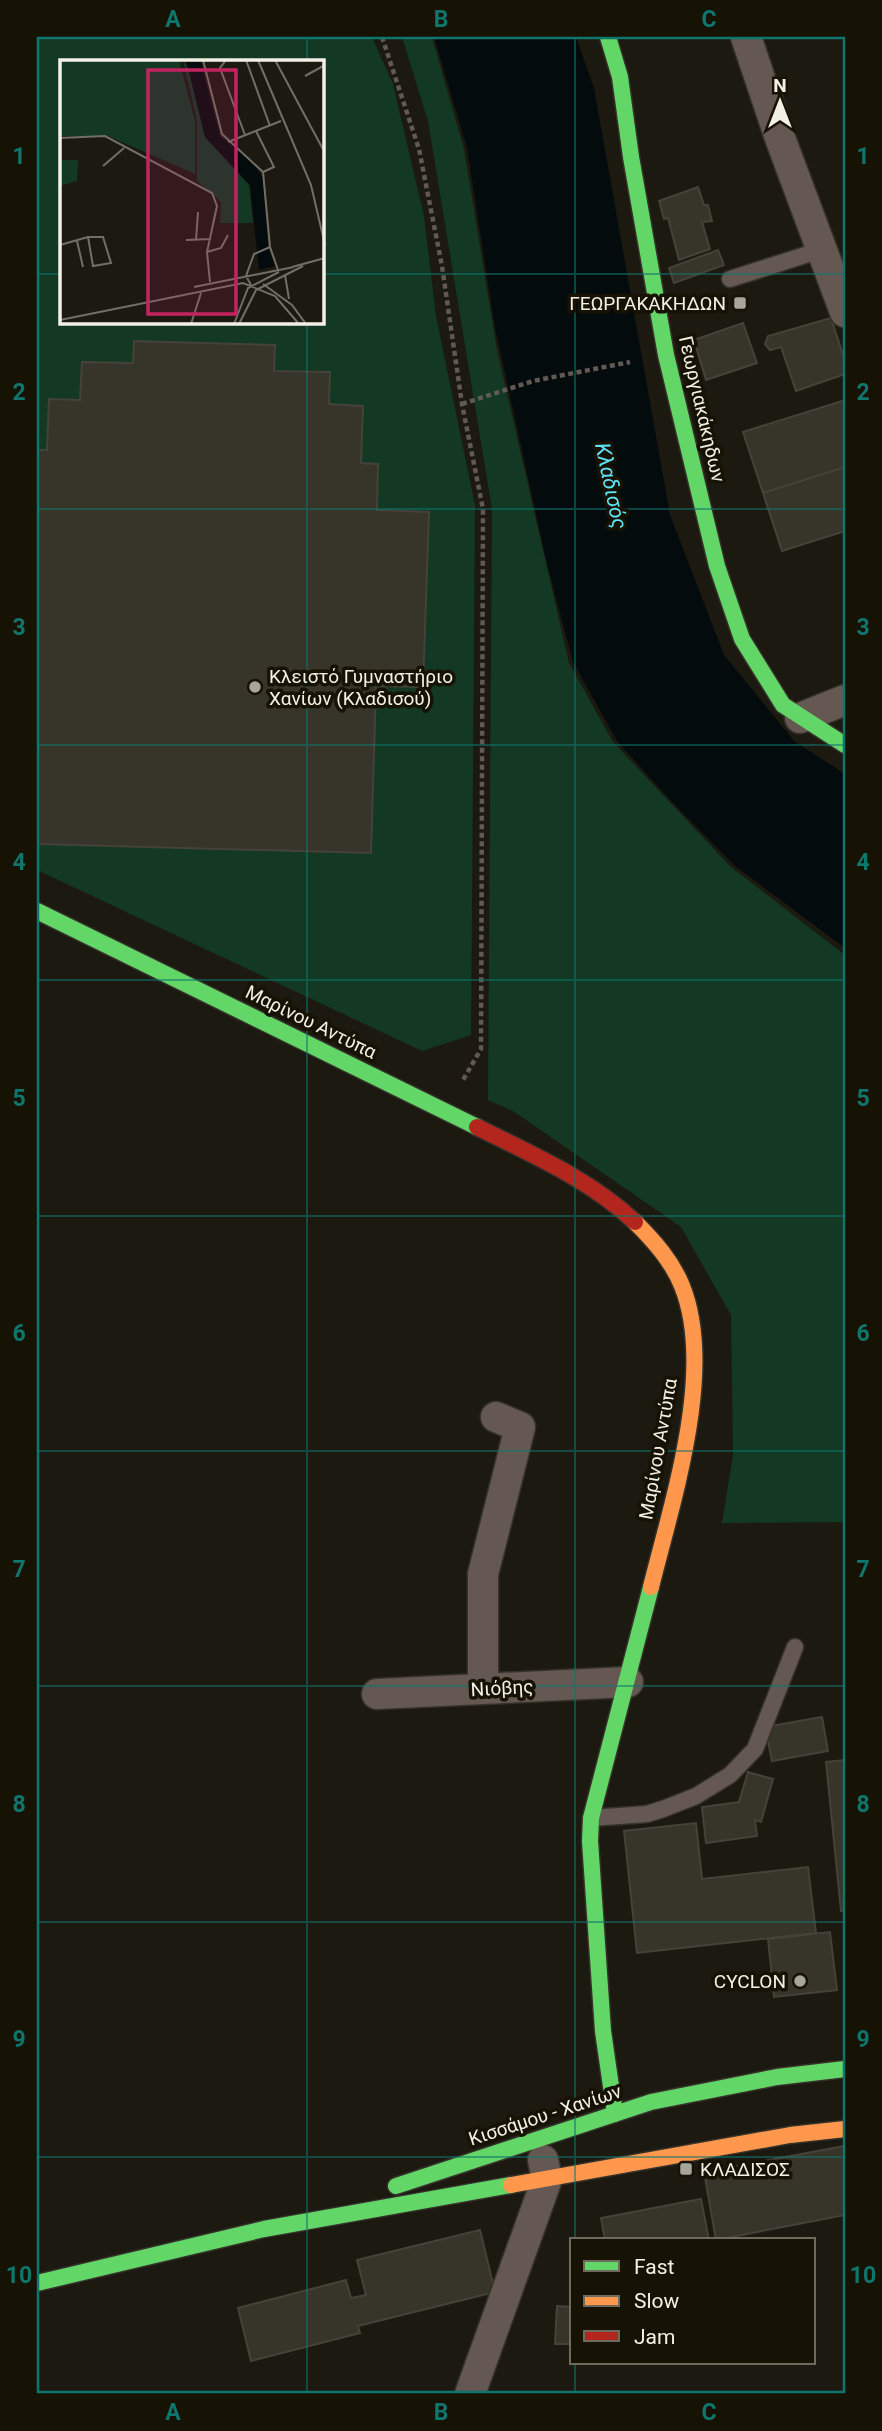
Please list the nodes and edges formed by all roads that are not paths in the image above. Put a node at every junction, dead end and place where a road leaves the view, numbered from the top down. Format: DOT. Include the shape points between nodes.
graph roads {
  1 [pos="608,37"];
  2 [pos="746,37"];
  3 [pos="821,250"];
  4 [pos="730,279"];
  5 [pos="843,298"];
  6 [pos="845,700"];
  7 [pos="800,718"];
  8 [pos="845,745"];
  9 [pos="37,911"];
  10 [pos="496,1417"];
  11 [pos="795,1647"];
  12 [pos="628,1682"];
  13 [pos="483,1689"];
  14 [pos="377,1695"];
  15 [pos="591,1818"];
  16 [pos="845,2069"];
  17 [pos="615,2114"];
  18 [pos="845,2129"];
  19 [pos="538,2140"];
  20 [pos="547,2179"];
  21 [pos="264,2229"];
  22 [pos="37,2283"];
  23 [pos="470,2394"];
  1 -- 7 [label="street, Γεωργιακάκηδων" via="620,77 666,355 718,566 742,639 783,705"];
  2 -- 3 [label="street"];
  3 -- 4 [label="lane"];
  3 -- 5 [label="street"];
  6 -- 7 [label="street"];
  7 -- 8 [label="street, Γεωργιακάκηδων"];
  9 -- 12 [label="street, Μαρίνου Αντύπα" via="564,1170 616,1204 653,1241 683,1289 694,1355 676,1482"];
  10 -- 13 [label="street" via="520,1427 483,1574"];
  11 -- 15 [label="lane" via="755,1749 730,1775 696,1796 647,1814"];
  12 -- 13 [label="street, Νιόβης"];
  12 -- 15 [label="street, Μαρίνου Αντύπα"];
  13 -- 14 [label="street, Νιόβης"];
  15 -- 17 [label="street, Μαρίνου Αντύπα" via="603,2031"];
  16 -- 17 [label="street, Κισσάμου - Χανίων" via="777,2077 651,2102"];
  17 -- 19 [label="street, Κισσάμου - Χανίων"];
  18 -- 20 [label="street, Κισσάμου - Χανίων"];
  19 -- 20 [label="street"];
  19 -- 21 [label="street, Κισσάμου - Χανίων"];
  20 -- 21 [label="street, Κισσάμου - Χανίων"];
  20 -- 23 [label="street"];
  21 -- 22 [label="street, Κισσάμου - Χανίων"];
}
